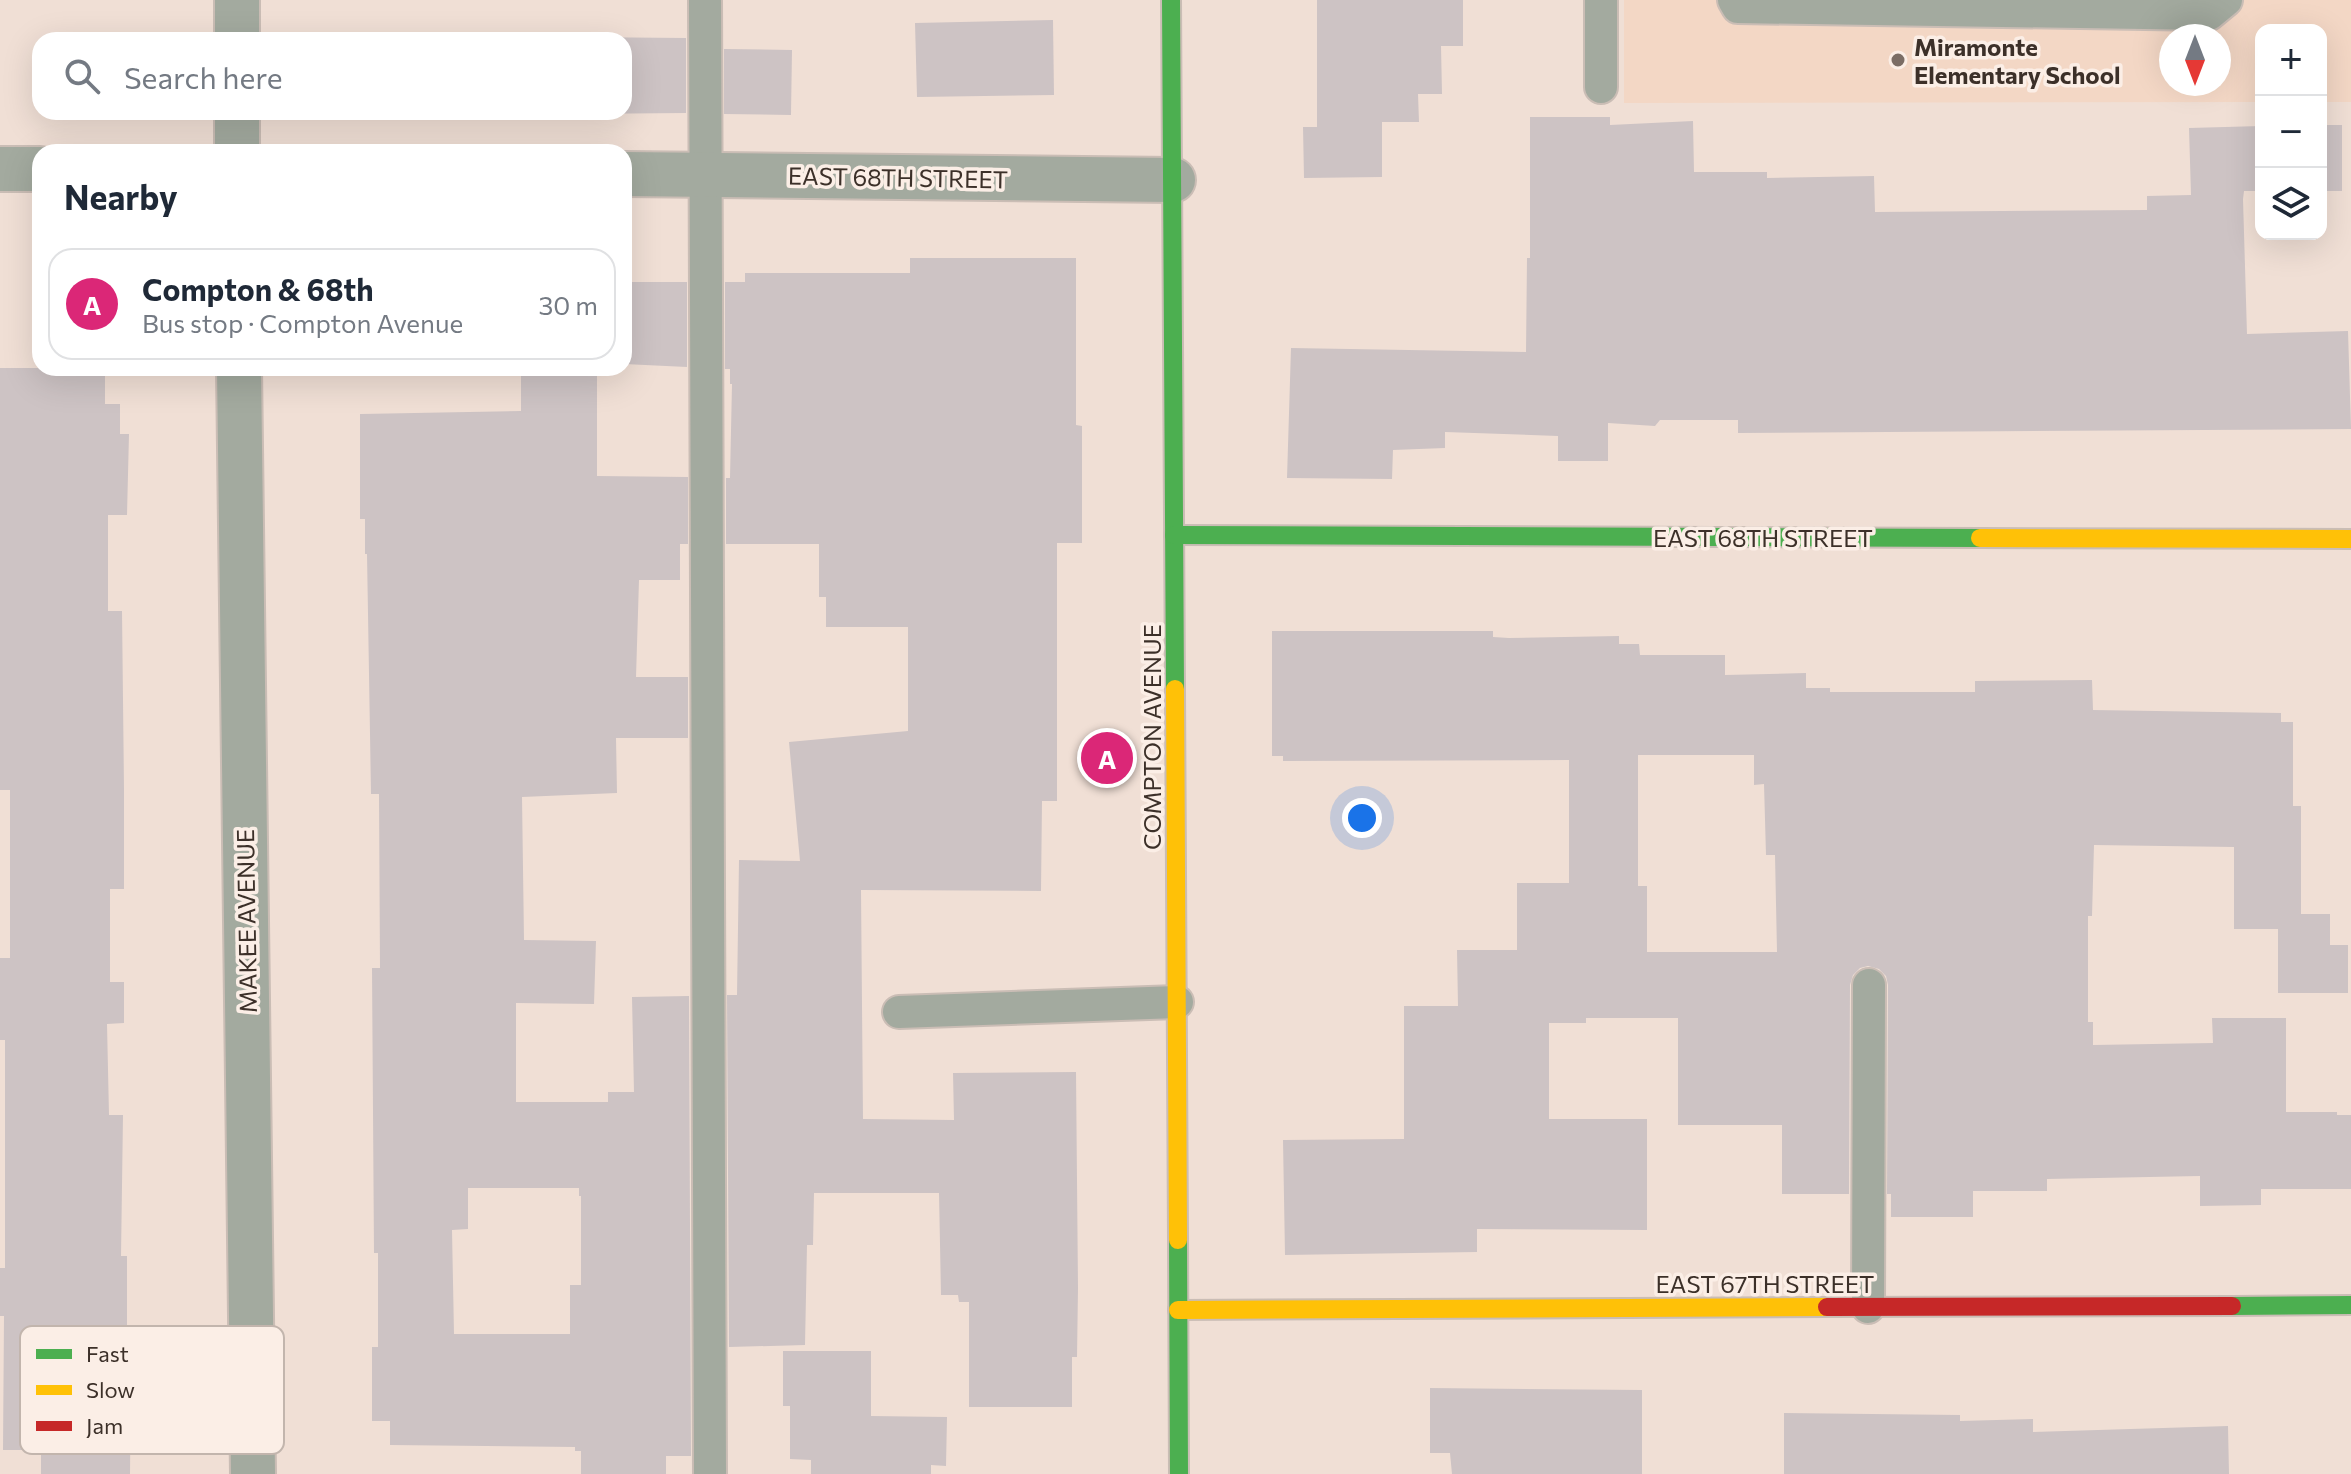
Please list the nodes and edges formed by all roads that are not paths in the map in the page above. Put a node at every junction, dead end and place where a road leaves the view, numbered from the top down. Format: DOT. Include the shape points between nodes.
graph roads {
  1 [pos="237,0"];
  2 [pos="705,0"];
  3 [pos="1171,0"];
  4 [pos="1601,0"];
  5 [pos="1734,0"];
  6 [pos="2226,0"];
  7 [pos="237,32"];
  8 [pos="1601,87"];
  9 [pos="237,120"];
  10 [pos="237,144"];
  11 [pos="0,169"];
  12 [pos="32,169"];
  13 [pos="632,174"];
  14 [pos="707,175"];
  15 [pos="1173,180"];
  16 [pos="239,376"];
  17 [pos="1174,535"];
  18 [pos="2351,539"];
  19 [pos="1869,985"];
  20 [pos="1177,1002"];
  21 [pos="899,1012"];
  22 [pos="2351,1305"];
  23 [pos="1868,1307"];
  24 [pos="1178,1310"];
  25 [pos="251,1326"];
  26 [pos="253,1454"];
  27 [pos="253,1474"];
  28 [pos="710,1474"];
  29 [pos="1179,1474"];
  1 -- 7 [label="street"];
  2 -- 14 [label="lane"];
  3 -- 15 [label="street, COMPTON AVENUE"];
  4 -- 8 [label="lane"];
  5 -- 6 [label="lane" via="1738,7 2209,14"];
  9 -- 10 [label="street"];
  11 -- 12 [label="street"];
  13 -- 14 [label="street, EAST 68TH STREET"];
  14 -- 15 [label="street, EAST 68TH STREET"];
  14 -- 28 [label="lane"];
  15 -- 17 [label="street, COMPTON AVENUE"];
  16 -- 25 [label="street, MAKEE AVENUE"];
  17 -- 18 [label="street, EAST 68TH STREET"];
  17 -- 20 [label="street, COMPTON AVENUE"];
  19 -- 23 [label="lane"];
  20 -- 21 [label="lane"];
  20 -- 24 [label="street, COMPTON AVENUE"];
  22 -- 23 [label="street, EAST 67TH STREET"];
  23 -- 24 [label="street, EAST 67TH STREET"];
  24 -- 29 [label="street, COMPTON AVENUE"];
  26 -- 27 [label="street, MAKEE AVENUE"];
}
